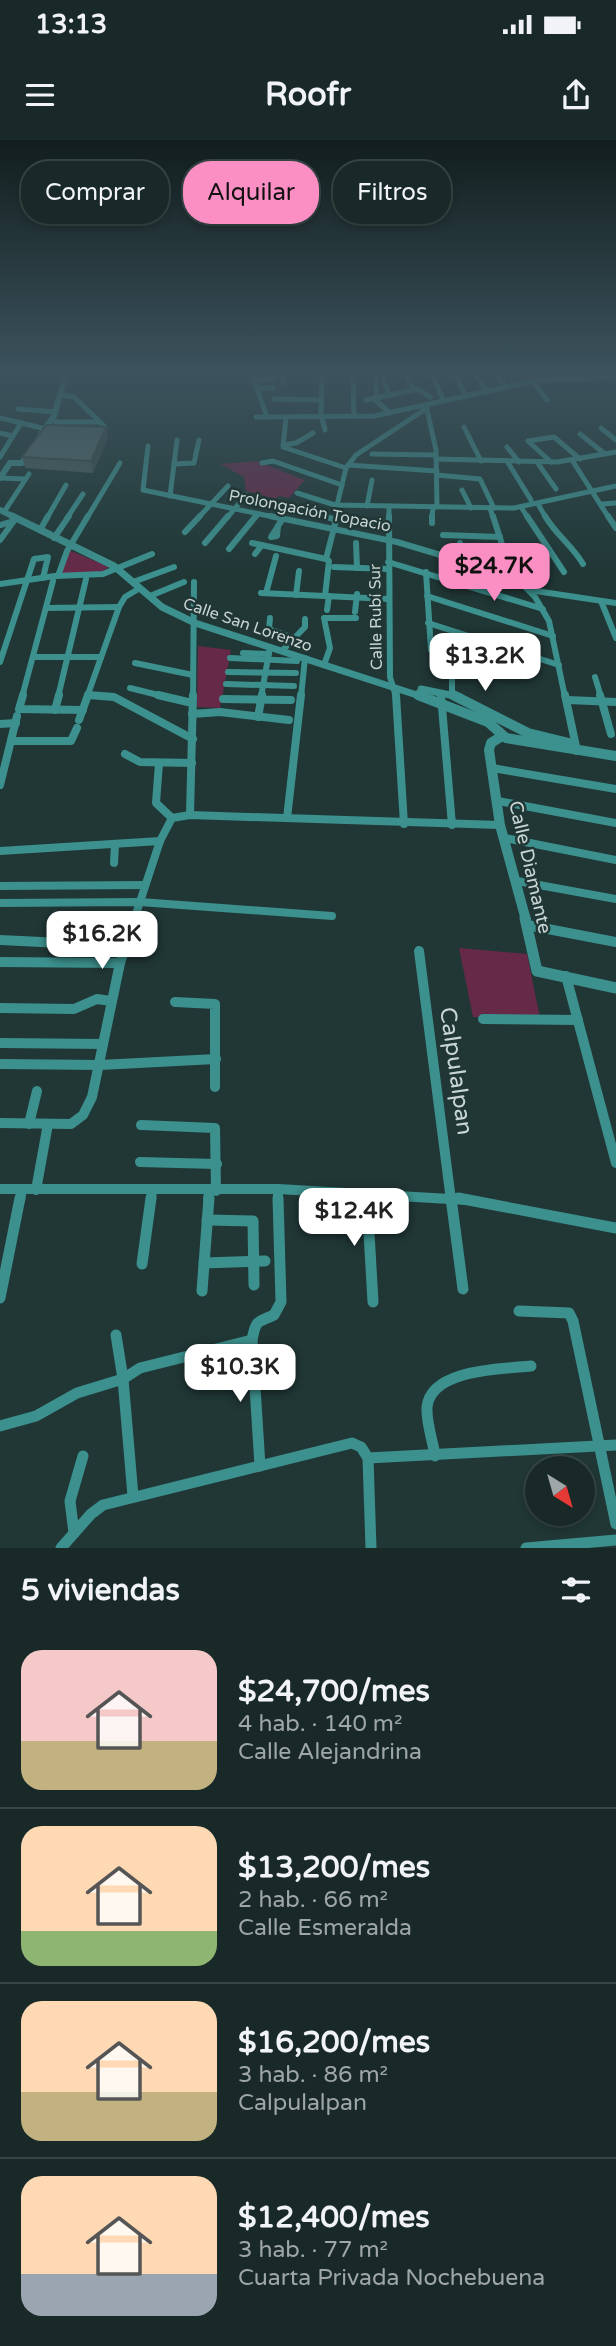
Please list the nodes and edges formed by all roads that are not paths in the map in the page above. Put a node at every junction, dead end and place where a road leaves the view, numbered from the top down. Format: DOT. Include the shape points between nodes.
graph roads {
  1 [pos="38,440"];
  2 [pos="177,440"];
  3 [pos="199,440"];
  4 [pos="283,440"];
  5 [pos="302,440"];
  6 [pos="375,440"];
  7 [pos="433,440"];
  8 [pos="470,440"];
  9 [pos="536,440"];
  10 [pos="556,440"];
  11 [pos="586,440"];
  12 [pos="282,445"];
  13 [pos="148,446"];
  14 [pos="507,447"];
  15 [pos="2,449"];
  16 [pos="616,452"];
  17 [pos="372,454"];
  18 [pos="605,454"];
  19 [pos="436,457"];
  20 [pos="0,459"];
  21 [pos="580,459"];
  22 [pos="572,460"];
  23 [pos="481,461"];
  24 [pos="507,461"];
  25 [pos="519,461"];
  26 [pos="537,462"];
  27 [pos="551,462"];
  28 [pos="10,463"];
  29 [pos="120,463"];
  30 [pos="262,463"];
  31 [pos="174,464"];
  32 [pos="347,466"];
  33 [pos="437,473"];
  34 [pos="455,476"];
  35 [pos="0,478"];
  36 [pos="372,480"];
  37 [pos="456,484"];
  38 [pos="66,485"];
  39 [pos="342,485"];
  40 [pos="228,486"];
  41 [pos="616,486"];
  42 [pos="556,489"];
  43 [pos="462,490"];
  44 [pos="594,491"];
  45 [pos="297,493"];
  46 [pos="83,494"];
  47 [pos="246,495"];
  48 [pos="170,496"];
  49 [pos="531,499"];
  50 [pos="616,503"];
  51 [pos="211,504"];
  52 [pos="538,504"];
  53 [pos="603,504"];
  54 [pos="337,505"];
  55 [pos="367,506"];
  56 [pos="389,506"];
  57 [pos="296,507"];
  58 [pos="435,507"];
  59 [pos="521,507"];
  60 [pos="471,508"];
  61 [pos="492,508"];
  62 [pos="234,509"];
  63 [pos="2,511"];
  64 [pos="258,514"];
  65 [pos="15,519"];
  66 [pos="282,520"];
  67 [pos="351,522"];
  68 [pos="388,523"];
  69 [pos="432,523"];
  70 [pos="0,524"];
  71 [pos="278,526"];
  72 [pos="616,528"];
  73 [pos="40,530"];
  74 [pos="332,530"];
  75 [pos="185,533"];
  76 [pos="443,535"];
  77 [pos="500,537"];
  78 [pos="54,538"];
  79 [pos="0,539"];
  80 [pos="388,540"];
  81 [pos="205,543"];
  82 [pos="252,543"];
  83 [pos="356,543"];
  84 [pos="460,543"];
  85 [pos="262,545"];
  86 [pos="70,546"];
  87 [pos="229,549"];
  88 [pos="152,554"];
  89 [pos="255,554"];
  90 [pos="302,554"];
  91 [pos="276,556"];
  92 [pos="477,556"];
  93 [pos="326,559"];
  94 [pos="460,561"];
  95 [pos="508,562"];
  96 [pos="583,564"];
  97 [pos="388,566"];
  98 [pos="174,567"];
  99 [pos="334,567"];
  100 [pos="116,568"];
  101 [pos="357,568"];
  102 [pos="426,572"];
  103 [pos="564,572"];
  104 [pos="512,576"];
  105 [pos="43,578"];
  106 [pos="56,578"];
  107 [pos="86,579"];
  108 [pos="28,580"];
  109 [pos="184,582"];
  110 [pos="194,582"];
  111 [pos="0,584"];
  112 [pos="136,585"];
  113 [pos="529,590"];
  114 [pos="296,595"];
  115 [pos="150,596"];
  116 [pos="427,596"];
  117 [pos="83,597"];
  118 [pos="327,597"];
  119 [pos="356,597"];
  120 [pos="389,601"];
  121 [pos="601,601"];
  122 [pos="616,603"];
  123 [pos="80,607"];
  124 [pos="96,607"];
  125 [pos="119,607"];
  126 [pos="47,608"];
  127 [pos="543,609"];
  128 [pos="327,610"];
  129 [pos="270,618"];
  130 [pos="306,619"];
  131 [pos="195,623"];
  132 [pos="428,623"];
  133 [pos="553,636"];
  134 [pos="293,638"];
  135 [pos="616,638"];
  136 [pos="282,651"];
  137 [pos="243,653"];
  138 [pos="269,654"];
  139 [pos="526,655"];
  140 [pos="34,657"];
  141 [pos="68,657"];
  142 [pos="101,657"];
  143 [pos="452,657"];
  144 [pos="230,659"];
  145 [pos="301,660"];
  146 [pos="0,662"];
  147 [pos="135,663"];
  148 [pos="324,665"];
  149 [pos="559,665"];
  150 [pos="228,672"];
  151 [pos="265,673"];
  152 [pos="296,673"];
  153 [pos="193,675"];
  154 [pos="595,677"];
  155 [pos="390,683"];
  156 [pos="226,684"];
  157 [pos="262,686"];
  158 [pos="293,687"];
  159 [pos="131,688"];
  160 [pos="452,694"];
  161 [pos="88,695"];
  162 [pos="223,699"];
  163 [pos="441,699"];
  164 [pos="260,700"];
  165 [pos="291,700"];
  166 [pos="567,700"];
  167 [pos="603,702"];
  168 [pos="616,702"];
  169 [pos="192,703"];
  170 [pos="55,710"];
  171 [pos="83,710"];
  172 [pos="192,714"];
  173 [pos="17,716"];
  174 [pos="258,717"];
  175 [pos="491,718"];
  176 [pos="289,720"];
  177 [pos="0,724"];
  178 [pos="611,734"];
  179 [pos="502,736"];
  180 [pos="193,739"];
  181 [pos="11,741"];
  182 [pos="581,750"];
  183 [pos="125,754"];
  184 [pos="616,757"];
  185 [pos="159,763"];
  186 [pos="192,763"];
  187 [pos="492,768"];
  188 [pos="0,785"];
  189 [pos="616,789"];
  190 [pos="498,801"];
  191 [pos="190,815"];
  192 [pos="172,818"];
  193 [pos="287,818"];
  194 [pos="616,823"];
  195 [pos="404,824"];
  196 [pos="452,825"];
  197 [pos="500,825"];
  198 [pos="505,838"];
  199 [pos="160,841"];
  200 [pos="115,844"];
  201 [pos="0,851"];
  202 [pos="616,860"];
  203 [pos="114,863"];
  204 [pos="517,881"];
  205 [pos="145,885"];
  206 [pos="0,886"];
  207 [pos="616,899"];
  208 [pos="140,902"];
  209 [pos="0,903"];
  210 [pos="332,916"];
  211 [pos="527,925"];
  212 [pos="0,940"];
  213 [pos="616,942"];
  214 [pos="62,943"];
  215 [pos="419,951"];
  216 [pos="0,962"];
  217 [pos="120,963"];
  218 [pos="566,976"];
  219 [pos="616,988"];
  220 [pos="111,1001"];
  221 [pos="175,1002"];
  222 [pos="0,1008"];
  223 [pos="483,1019"];
  224 [pos="578,1020"];
  225 [pos="0,1043"];
  226 [pos="103,1044"];
  227 [pos="216,1059"];
  228 [pos="0,1064"];
  229 [pos="100,1065"];
  230 [pos="215,1087"];
  231 [pos="37,1091"];
  232 [pos="0,1123"];
  233 [pos="29,1124"];
  234 [pos="48,1124"];
  235 [pos="141,1125"];
  236 [pos="140,1162"];
  237 [pos="616,1163"];
  238 [pos="216,1164"];
  239 [pos="0,1189"];
  240 [pos="22,1189"];
  241 [pos="278,1189"];
  242 [pos="36,1190"];
  243 [pos="152,1191"];
  244 [pos="213,1191"];
  245 [pos="367,1193"];
  246 [pos="453,1197"];
  247 [pos="207,1220"];
  248 [pos="616,1228"];
  249 [pos="260,1261"];
  250 [pos="204,1263"];
  251 [pos="142,1264"];
  252 [pos="2,1272"];
  253 [pos="254,1285"];
  254 [pos="463,1289"];
  255 [pos="202,1291"];
  256 [pos="0,1298"];
  257 [pos="373,1302"];
  258 [pos="519,1311"];
  259 [pos="117,1335"];
  260 [pos="253,1339"];
  261 [pos="531,1366"];
  262 [pos="124,1380"];
  263 [pos="0,1426"];
  264 [pos="616,1445"];
  265 [pos="601,1446"];
  266 [pos="83,1456"];
  267 [pos="435,1456"];
  268 [pos="368,1458"];
  269 [pos="260,1466"];
  270 [pos="133,1496"];
  271 [pos="616,1524"];
  272 [pos="74,1534"];
  273 [pos="616,1540"];
  274 [pos="61,1548"];
  275 [pos="371,1548"];
  276 [pos="526,1548"];
  1 -- 28 [label="street" via="21,464"];
  2 -- 31 [label="street"];
  3 -- 31 [label="street" via="194,463"];
  4 -- 12 [label="street"];
  5 -- 12 [label="street"];
  6 -- 32 [label="street"];
  7 -- 19 [label="street"];
  8 -- 23 [label="street"];
  9 -- 27 [label="street" via="528,441"];
  10 -- 21 [label="street"];
  11 -- 18 [label="street"];
  12 -- 32 [label="street"];
  13 -- 48 [label="street, Prolongación Topacio" via="142,489"];
  14 -- 25 [label="street"];
  15 -- 20 [label="street"];
  16 -- 18 [label="street"];
  17 -- 19 [label="street"];
  18 -- 21 [label="street"];
  19 -- 23 [label="street"];
  19 -- 33 [label="street"];
  20 -- 28 [label="street"];
  21 -- 22 [label="street"];
  22 -- 27 [label="street"];
  22 -- 44 [label="street"];
  23 -- 24 [label="street"];
  24 -- 25 [label="street"];
  24 -- 49 [label="street"];
  25 -- 26 [label="street"];
  26 -- 27 [label="street"];
  26 -- 42 [label="street"];
  28 -- 35 [label="street"];
  29 -- 86 [label="street"];
  30 -- 39 [label="street" via="273,461"];
  31 -- 48 [label="street"];
  32 -- 33 [label="street"];
  32 -- 39 [label="street"];
  33 -- 34 [label="street"];
  33 -- 58 [label="street"];
  34 -- 37 [label="street"];
  34 -- 61 [label="street" via="481,479"];
  35 -- 63 [label="street" via="27,476"];
  36 -- 55 [label="street"];
  38 -- 73 [label="street"];
  39 -- 54 [label="street"];
  40 -- 51 [label="street"];
  41 -- 44 [label="street"];
  43 -- 60 [label="street"];
  44 -- 52 [label="street"];
  44 -- 53 [label="street"];
  45 -- 54 [label="street"];
  46 -- 78 [label="street"];
  47 -- 62 [label="street"];
  48 -- 51 [label="street, Prolongación Topacio"];
  50 -- 53 [label="street"];
  51 -- 62 [label="street, Prolongación Topacio"];
  51 -- 75 [label="street"];
  52 -- 59 [label="street"];
  52 -- 96 [label="street" via="556,534 571,544"];
  53 -- 72 [label="street"];
  54 -- 55 [label="street"];
  55 -- 56 [label="street"];
  56 -- 58 [label="street"];
  56 -- 68 [label="street, Calle Rubí Sur"];
  57 -- 74 [label="street" via="335,519"];
  58 -- 60 [label="street"];
  58 -- 69 [label="street"];
  59 -- 61 [label="street"];
  59 -- 103 [label="street"];
  60 -- 61 [label="street"];
  61 -- 77 [label="street"];
  62 -- 64 [label="street, Prolongación Topacio"];
  62 -- 81 [label="street"];
  63 -- 65 [label="street, Calle San Lorenzo"];
  64 -- 66 [label="street, Prolongación Topacio"];
  64 -- 87 [label="street"];
  65 -- 70 [label="street"];
  65 -- 73 [label="street, Calle San Lorenzo"];
  65 -- 79 [label="street"];
  66 -- 71 [label="street"];
  66 -- 74 [label="street, Prolongación Topacio"];
  67 -- 68 [label="street"];
  68 -- 80 [label="street, Calle Rubí Sur"];
  73 -- 78 [label="street, Calle San Lorenzo"];
  74 -- 80 [label="street, Prolongación Topacio"];
  74 -- 93 [label="street"];
  76 -- 77 [label="street"];
  77 -- 95 [label="street"];
  78 -- 86 [label="street, Calle San Lorenzo"];
  80 -- 94 [label="street, Prolongación Topacio"];
  80 -- 97 [label="street, Calle Rubí Sur"];
  82 -- 85 [label="street"];
  83 -- 101 [label="street"];
  84 -- 94 [label="street"];
  85 -- 89 [label="street"];
  85 -- 90 [label="street"];
  86 -- 100 [label="street, Calle San Lorenzo"];
  86 -- 106 [label="street"];
  88 -- 100 [label="street"];
  90 -- 93 [label="street"];
  90 -- 114 [label="street"];
  91 -- 114 [label="street" via="264,593"];
  92 -- 95 [label="street"];
  93 -- 118 [label="street"];
  94 -- 104 [label="street, Prolongación Topacio"];
  95 -- 104 [label="street"];
  97 -- 101 [label="street"];
  97 -- 102 [label="street"];
  97 -- 120 [label="street, Calle Rubí Sur"];
  98 -- 112 [label="street"];
  99 -- 101 [label="street"];
  100 -- 106 [label="street" via="103,574"];
  100 -- 112 [label="street, Calle San Lorenzo"];
  102 -- 116 [label="street"];
  102 -- 127 [label="street"];
  104 -- 113 [label="street, Prolongación Topacio"];
  105 -- 106 [label="street"];
  105 -- 108 [label="street"];
  105 -- 108 [label="street" via="48,557 34,559"];
  106 -- 126 [label="street"];
  107 -- 117 [label="street"];
  108 -- 111 [label="street"];
  108 -- 146 [label="street"];
  109 -- 115 [label="street"];
  110 -- 131 [label="street"];
  112 -- 115 [label="street, Calle San Lorenzo"];
  112 -- 125 [label="street"];
  113 -- 121 [label="street"];
  113 -- 127 [label="street, Prolongación Topacio"];
  114 -- 118 [label="street"];
  115 -- 131 [label="street, Calle San Lorenzo"];
  116 -- 132 [label="street"];
  116 -- 133 [label="street"];
  117 -- 123 [label="street"];
  117 -- 124 [label="street"];
  118 -- 119 [label="street"];
  118 -- 128 [label="street"];
  119 -- 120 [label="street"];
  119 -- 148 [label="street" via="355,615 324,618 330,648"];
  120 -- 155 [label="street, Calle Rubí Sur"];
  121 -- 122 [label="street"];
  121 -- 135 [label="street"];
  123 -- 124 [label="street"];
  123 -- 126 [label="street"];
  123 -- 141 [label="street"];
  124 -- 125 [label="street"];
  125 -- 142 [label="street"];
  126 -- 140 [label="street"];
  127 -- 133 [label="street, Prolongación Topacio"];
  129 -- 134 [label="street" via="269,629"];
  130 -- 134 [label="street"];
  131 -- 138 [label="street, Calle San Lorenzo"];
  131 -- 153 [label="street"];
  132 -- 139 [label="street"];
  132 -- 143 [label="street" via="430,649"];
  133 -- 149 [label="street, Prolongación Topacio"];
  134 -- 136 [label="street"];
  136 -- 138 [label="street, Calle San Lorenzo"];
  136 -- 145 [label="street, Calle San Lorenzo"];
  137 -- 138 [label="street"];
  138 -- 144 [label="street"];
  138 -- 145 [label="street"];
  138 -- 151 [label="street"];
  139 -- 143 [label="street" via="516,667 482,667"];
  139 -- 149 [label="street"];
  140 -- 141 [label="street"];
  140 -- 173 [label="street"];
  141 -- 142 [label="street"];
  141 -- 170 [label="street"];
  142 -- 161 [label="street"];
  143 -- 160 [label="street"];
  145 -- 148 [label="street, Calle San Lorenzo"];
  145 -- 193 [label="street"];
  147 -- 153 [label="street"];
  148 -- 155 [label="street, Calle San Lorenzo"];
  149 -- 166 [label="street, Prolongación Topacio"];
  150 -- 151 [label="street"];
  151 -- 152 [label="street"];
  151 -- 157 [label="street"];
  153 -- 169 [label="street"];
  154 -- 167 [label="street"];
  155 -- 163 [label="street, Calle San Lorenzo"];
  155 -- 195 [label="street, Calle Rubí Sur" via="396,690"];
  156 -- 157 [label="street"];
  157 -- 158 [label="street"];
  157 -- 164 [label="street"];
  159 -- 169 [label="street"];
  160 -- 163 [label="street"];
  160 -- 175 [label="street"];
  161 -- 171 [label="street"];
  161 -- 180 [label="street" via="114,697"];
  162 -- 164 [label="street"];
  163 -- 175 [label="street, Calle San Lorenzo"];
  163 -- 196 [label="street"];
  164 -- 165 [label="street"];
  164 -- 174 [label="street"];
  166 -- 167 [label="street"];
  166 -- 182 [label="street, Prolongación Topacio"];
  167 -- 168 [label="street"];
  167 -- 178 [label="street"];
  169 -- 172 [label="street"];
  170 -- 171 [label="street"];
  170 -- 173 [label="street"];
  171 -- 181 [label="street" via="71,741"];
  172 -- 174 [label="street"];
  172 -- 180 [label="street"];
  173 -- 177 [label="street"];
  173 -- 181 [label="street"];
  174 -- 176 [label="street"];
  175 -- 179 [label="street"];
  175 -- 182 [label="street"];
  179 -- 182 [label="street"];
  179 -- 187 [label="street, Calle Diamante" via="489,747"];
  180 -- 186 [label="street"];
  181 -- 188 [label="street"];
  182 -- 184 [label="street"];
  183 -- 185 [label="street" via="140,762"];
  185 -- 186 [label="street"];
  185 -- 192 [label="street" via="156,803"];
  186 -- 191 [label="street"];
  187 -- 189 [label="street"];
  187 -- 190 [label="street, Calle Diamante"];
  190 -- 194 [label="street"];
  190 -- 197 [label="street, Calle Diamante"];
  191 -- 192 [label="street"];
  191 -- 193 [label="street"];
  192 -- 199 [label="street"];
  193 -- 195 [label="street"];
  195 -- 196 [label="street"];
  196 -- 197 [label="street"];
  197 -- 198 [label="street, Calle Diamante"];
  198 -- 202 [label="street"];
  198 -- 204 [label="street, Calle Diamante"];
  199 -- 200 [label="street"];
  199 -- 205 [label="street"];
  200 -- 201 [label="street"];
  200 -- 203 [label="street"];
  204 -- 207 [label="street"];
  204 -- 211 [label="street, Calle Diamante"];
  205 -- 206 [label="street"];
  205 -- 208 [label="street"];
  208 -- 209 [label="street"];
  208 -- 210 [label="street"];
  208 -- 217 [label="street"];
  211 -- 213 [label="street"];
  211 -- 218 [label="street, Calle Diamante" via="537,971"];
  212 -- 214 [label="street"];
  215 -- 246 [label="street, Calpulalpan"];
  216 -- 217 [label="street"];
  217 -- 220 [label="street"];
  218 -- 219 [label="street"];
  218 -- 224 [label="street"];
  220 -- 222 [label="street" via="97,999 74,1009"];
  220 -- 226 [label="street"];
  221 -- 227 [label="street" via="215,1003"];
  223 -- 224 [label="street"];
  224 -- 237 [label="street"];
  225 -- 226 [label="street"];
  226 -- 229 [label="street"];
  227 -- 229 [label="street"];
  227 -- 230 [label="street"];
  228 -- 229 [label="street"];
  229 -- 234 [label="street" via="83,1115 71,1124"];
  231 -- 233 [label="street"];
  232 -- 233 [label="street"];
  233 -- 234 [label="street"];
  234 -- 242 [label="street"];
  235 -- 238 [label="street" via="212,1126"];
  236 -- 238 [label="street"];
  238 -- 244 [label="street"];
  239 -- 240 [label="street"];
  240 -- 242 [label="street"];
  240 -- 252 [label="street"];
  241 -- 244 [label="street"];
  241 -- 245 [label="street"];
  241 -- 260 [label="street" via="281,1302 279,1312 255,1325"];
  242 -- 243 [label="street"];
  243 -- 244 [label="street"];
  243 -- 251 [label="street"];
  244 -- 247 [label="street"];
  245 -- 246 [label="street"];
  245 -- 257 [label="street"];
  246 -- 248 [label="street"];
  246 -- 254 [label="street, Calpulalpan"];
  247 -- 249 [label="street" via="253,1221"];
  247 -- 250 [label="street"];
  249 -- 250 [label="street"];
  249 -- 253 [label="street"];
  250 -- 255 [label="street"];
  252 -- 256 [label="street"];
  258 -- 265 [label="street" via="569,1313"];
  259 -- 262 [label="street"];
  260 -- 262 [label="street" via="149,1365"];
  260 -- 269 [label="street"];
  261 -- 267 [label="street" via="453,1377 437,1386 426,1406"];
  262 -- 263 [label="street" via="77,1393 36,1416"];
  262 -- 270 [label="street"];
  264 -- 265 [label="street"];
  265 -- 267 [label="street"];
  265 -- 271 [label="street"];
  266 -- 272 [label="street" via="70,1501"];
  267 -- 268 [label="street"];
  268 -- 269 [label="street" via="352,1443"];
  268 -- 275 [label="street"];
  269 -- 270 [label="street"];
  270 -- 272 [label="street" via="103,1505"];
  272 -- 274 [label="street"];
  273 -- 276 [label="street"];
}
